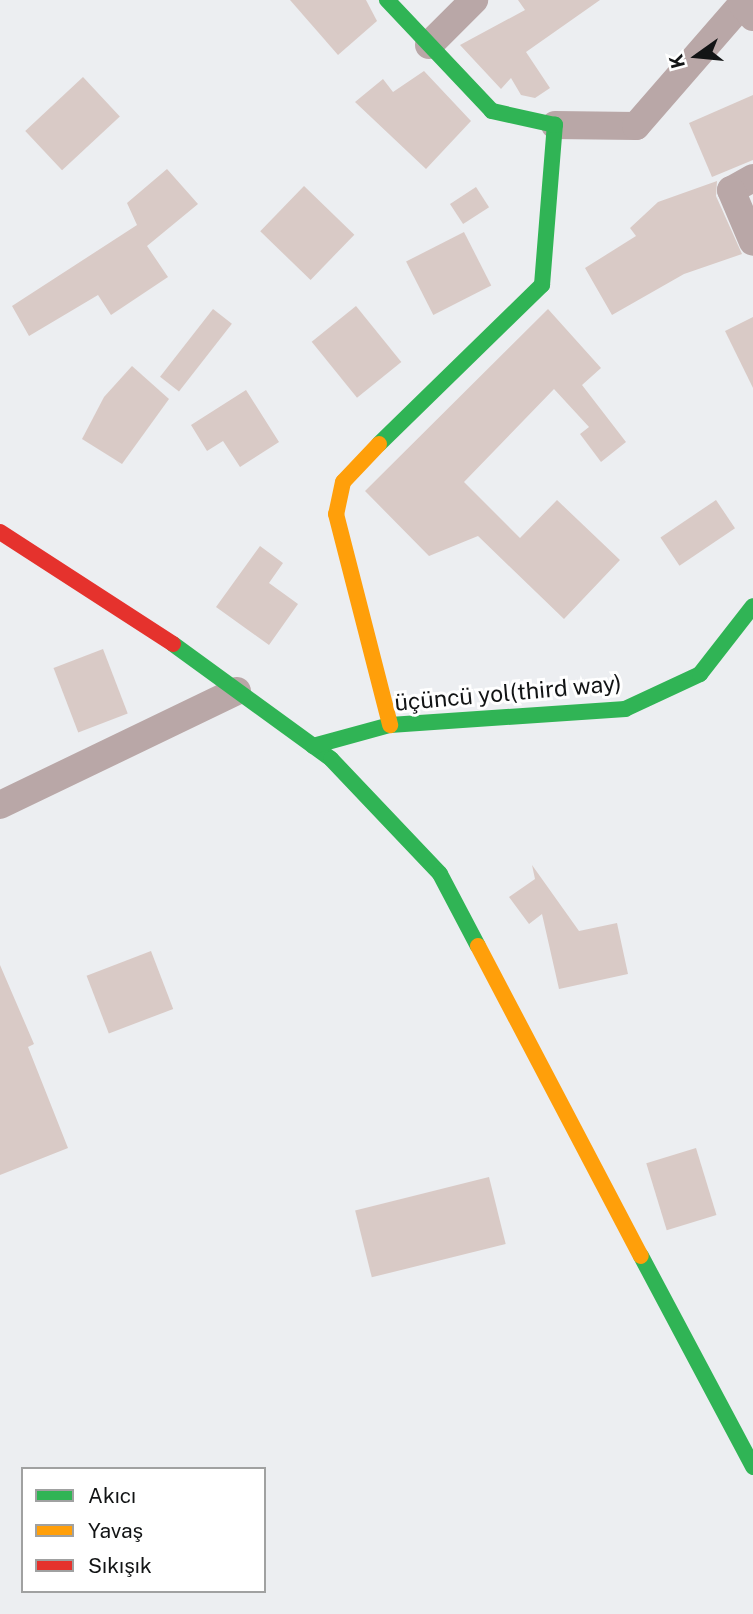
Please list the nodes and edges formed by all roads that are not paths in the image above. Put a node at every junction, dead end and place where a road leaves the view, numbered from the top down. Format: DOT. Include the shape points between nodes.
graph roads {
  1 [pos="387,0"];
  2 [pos="474,0"];
  3 [pos="753,17"];
  4 [pos="429,45"];
  5 [pos="555,125"];
  6 [pos="753,178"];
  7 [pos="753,242"];
  8 [pos="0,532"];
  9 [pos="753,606"];
  10 [pos="237,691"];
  11 [pos="390,725"];
  12 [pos="313,746"];
  13 [pos="0,805"];
  14 [pos="753,1467"];
  1 -- 4 [label="street"];
  2 -- 4 [label="street"];
  3 -- 5 [label="street" via="742,5 636,127"];
  4 -- 5 [label="street" via="492,111"];
  5 -- 11 [label="street" via="542,285 447,372 343,482 336,514"];
  6 -- 7 [label="street" via="731,190"];
  8 -- 10 [label="street" via="126,610"];
  9 -- 11 [label="street, üçüncü yol(third way)" via="699,674 625,709"];
  10 -- 12 [label="street"];
  10 -- 13 [label="street"];
  11 -- 12 [label="street, üçüncü yol(third way)"];
  12 -- 14 [label="street" via="440,874"];
}
